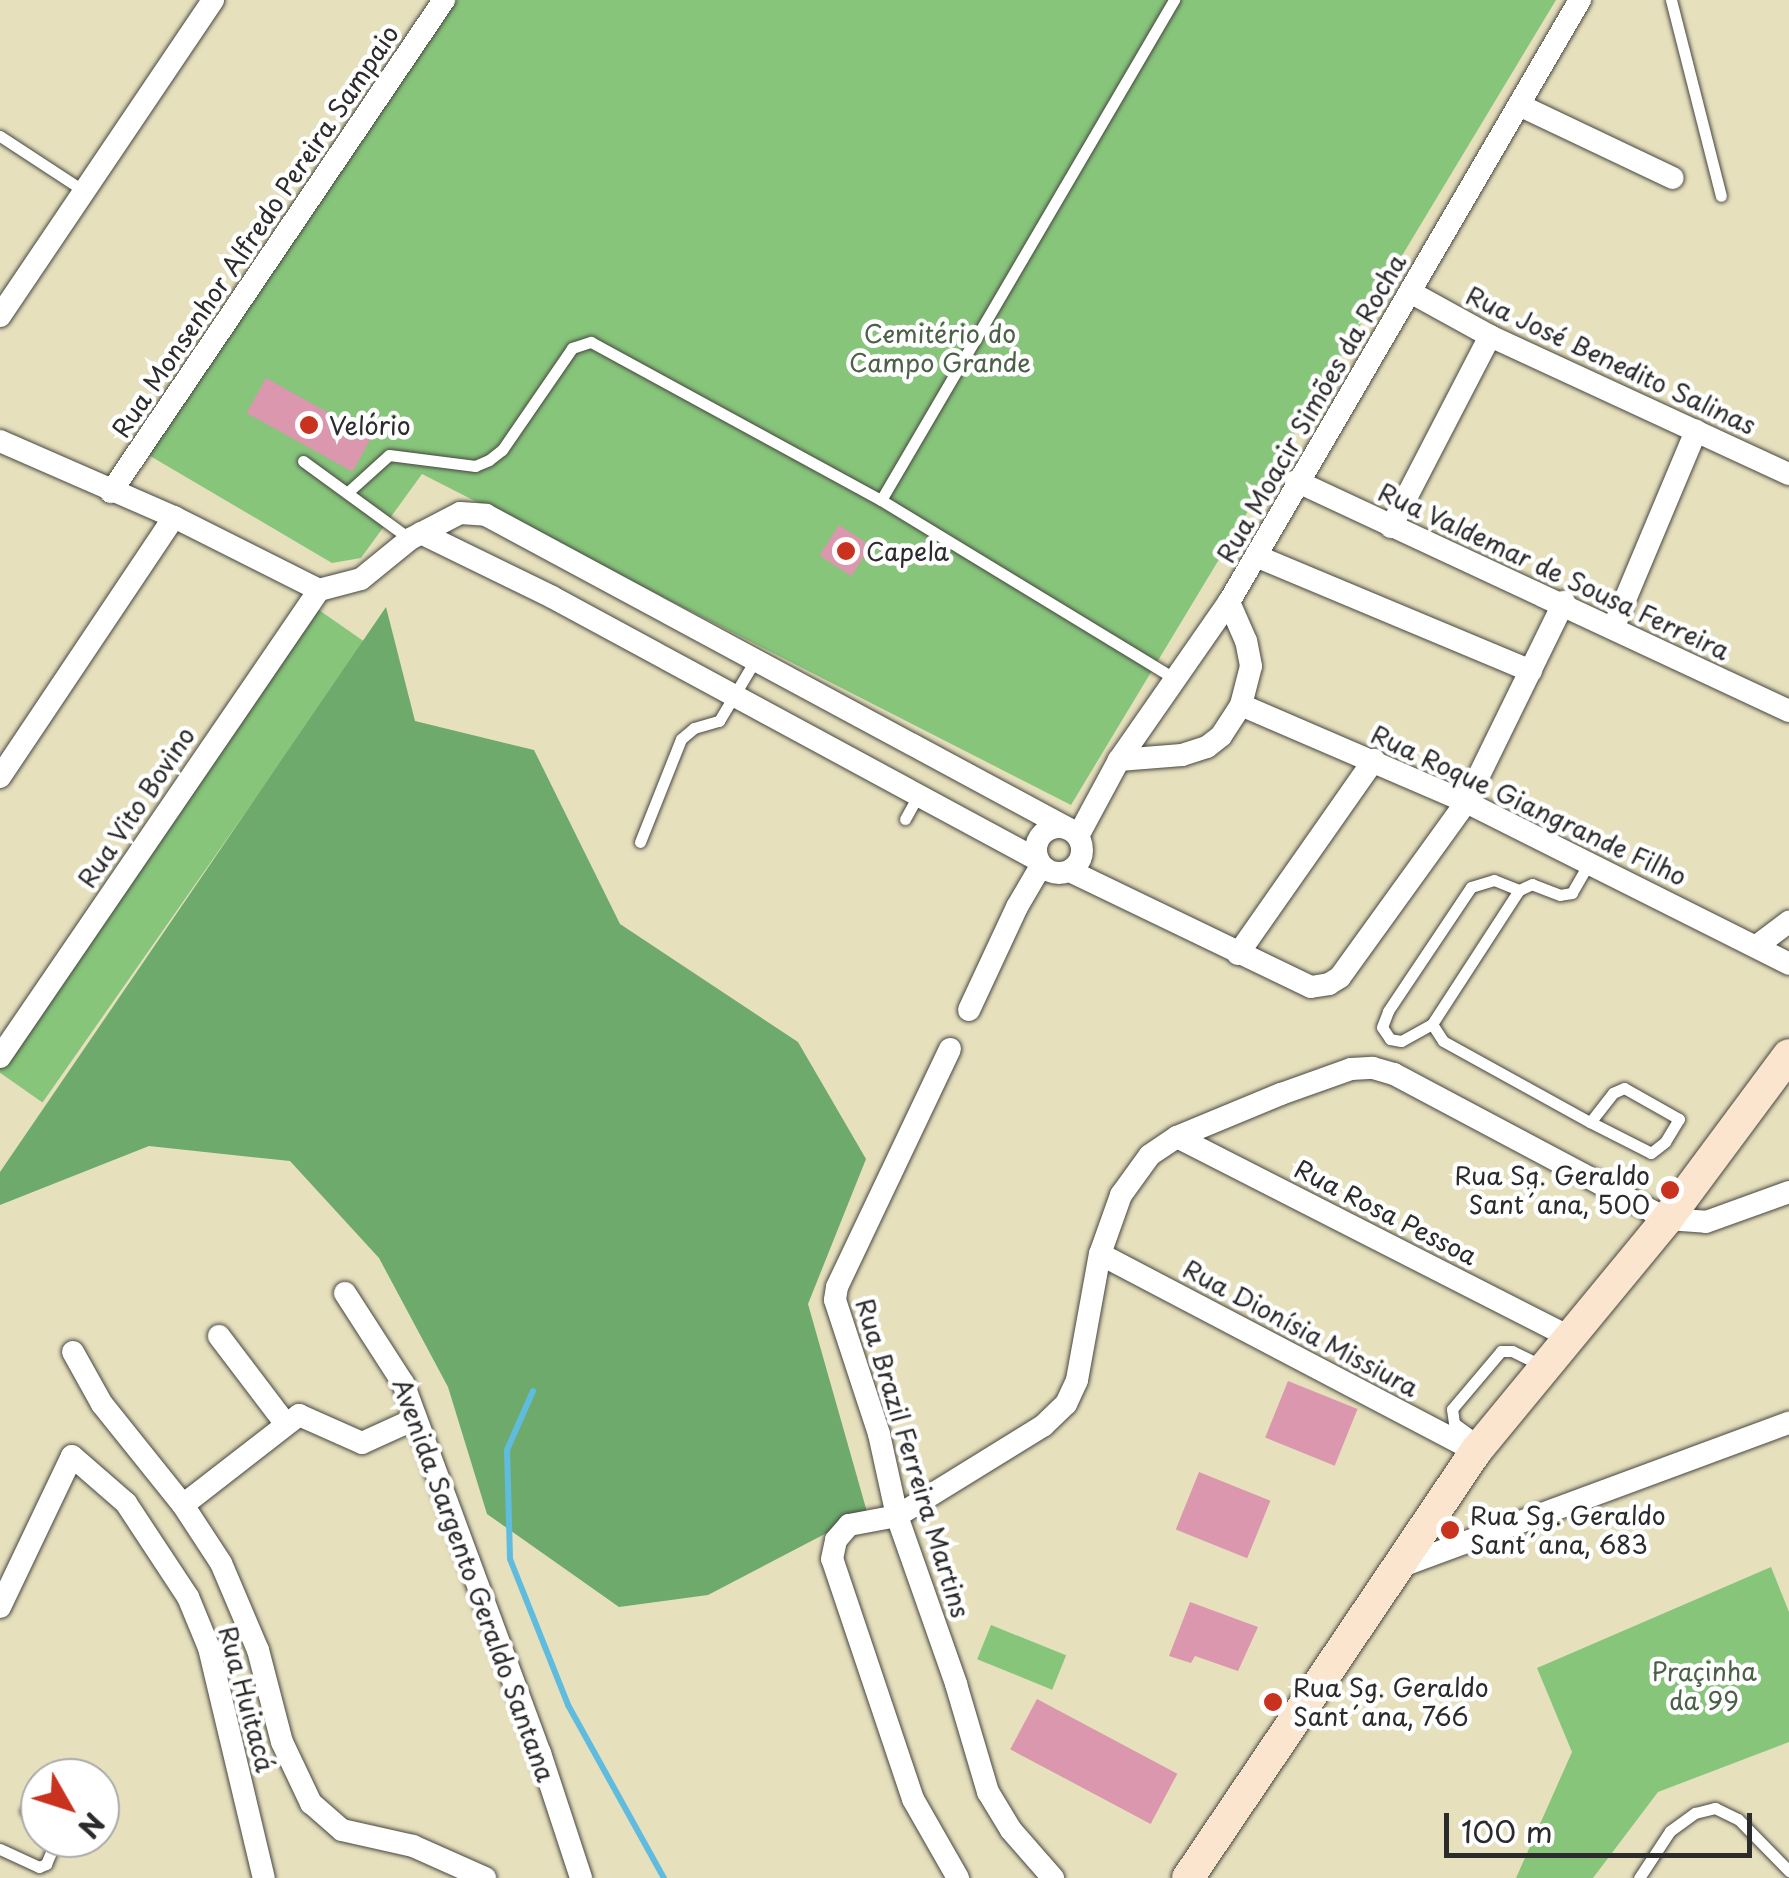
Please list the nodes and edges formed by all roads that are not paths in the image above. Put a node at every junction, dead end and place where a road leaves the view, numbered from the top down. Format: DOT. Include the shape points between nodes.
graph roads {
  1 [pos="212,0"];
  2 [pos="444,0"];
  3 [pos="1174,0"];
  4 [pos="1580,0"];
  5 [pos="1671,0"];
  6 [pos="1519,105"];
  7 [pos="0,136"];
  8 [pos="1673,178"];
  9 [pos="84,191"];
  10 [pos="1722,196"];
  11 [pos="1410,292"];
  12 [pos="0,316"];
  13 [pos="1490,336"];
  14 [pos="1696,432"];
  15 [pos="1,444"];
  16 [pos="302,460"];
  17 [pos="1789,474"];
  18 [pos="1296,482"];
  19 [pos="111,492"];
  20 [pos="348,492"];
  21 [pos="881,500"];
  22 [pos="174,517"];
  23 [pos="1392,528"];
  24 [pos="416,536"];
  25 [pos="1256,556"];
  26 [pos="319,590"];
  27 [pos="1229,602"];
  28 [pos="1564,602"];
  29 [pos="668,615"];
  30 [pos="1614,626"];
  31 [pos="650,650"];
  32 [pos="754,662"];
  33 [pos="1531,671"];
  34 [pos="1174,678"];
  35 [pos="735,696"];
  36 [pos="1241,705"];
  37 [pos="1789,711"];
  38 [pos="1120,760"];
  39 [pos="1374,760"];
  40 [pos="0,777"];
  41 [pos="917,797"];
  42 [pos="1466,802"];
  43 [pos="905,820"];
  44 [pos="1073,832"];
  45 [pos="640,842"];
  46 [pos="1040,863"];
  47 [pos="1589,863"];
  48 [pos="1070,871"];
  49 [pos="1519,890"];
  50 [pos="1789,922"];
  51 [pos="1758,945"];
  52 [pos="1238,954"];
  53 [pos="1789,964"];
  54 [pos="969,1010"];
  55 [pos="1432,1024"];
  56 [pos="950,1050"];
  57 [pos="1789,1055"];
  58 [pos="0,1056"];
  59 [pos="1590,1122"];
  60 [pos="1177,1138"];
  61 [pos="1789,1192"];
  62 [pos="1666,1218"];
  63 [pos="1100,1254"];
  64 [pos="346,1293"];
  65 [pos="220,1336"];
  66 [pos="1570,1336"];
  67 [pos="73,1352"];
  68 [pos="1545,1367"];
  69 [pos="415,1419"];
  70 [pos="285,1423"];
  71 [pos="1789,1423"];
  72 [pos="1479,1447"];
  73 [pos="183,1506"];
  74 [pos="897,1516"];
  75 [pos="1392,1569"];
  76 [pos="0,1607"];
  77 [pos="0,1849"];
  78 [pos="48,1858"];
  79 [pos="1789,1871"];
  80 [pos="264,1878"];
  81 [pos="486,1878"];
  82 [pos="582,1878"];
  83 [pos="958,1878"];
  84 [pos="1053,1878"];
  85 [pos="1188,1878"];
  86 [pos="1638,1878"];
  1 -- 9 [label="street"];
  2 -- 19 [label="street, Rua Monsenhor Alfredo Pereira Sampaio"];
  3 -- 21 [label="lane"];
  4 -- 6 [label="street, Rua Moacir Simões da Rocha"];
  5 -- 10 [label="lane"];
  6 -- 8 [label="street"];
  6 -- 11 [label="street, Rua Moacir Simões da Rocha"];
  7 -- 9 [label="lane"];
  9 -- 12 [label="street"];
  11 -- 13 [label="street, Rua José Benedito Salinas"];
  11 -- 18 [label="street, Rua Moacir Simões da Rocha"];
  13 -- 14 [label="street, Rua José Benedito Salinas"];
  13 -- 23 [label="street"];
  14 -- 17 [label="street, Rua José Benedito Salinas"];
  14 -- 30 [label="street"];
  15 -- 19 [label="street"];
  16 -- 20 [label="lane"];
  18 -- 23 [label="street, Rua Valdemar de Sousa Ferreira"];
  18 -- 25 [label="street, Rua Moacir Simões da Rocha"];
  19 -- 22 [label="street"];
  20 -- 21 [label="lane" via="390,455 475,466 489,460 572,348 592,342"];
  20 -- 24 [label="lane"];
  21 -- 34 [label="lane"];
  22 -- 26 [label="street"];
  22 -- 40 [label="street"];
  23 -- 28 [label="street, Rua Valdemar de Sousa Ferreira"];
  24 -- 26 [label="street" via="361,579"];
  24 -- 29 [label="street" via="460,513 486,515"];
  24 -- 31 [label="street" via="458,548"];
  25 -- 27 [label="street, Rua Moacir Simões da Rocha"];
  25 -- 33 [label="street"];
  26 -- 58 [label="street, Rua Vito Bovino"];
  27 -- 34 [label="street, Rua Moacir Simões da Rocha"];
  27 -- 36 [label="street" via="1251,666"];
  28 -- 30 [label="street, Rua Valdemar de Sousa Ferreira"];
  28 -- 33 [label="street"];
  29 -- 31 [label="street"];
  29 -- 32 [label="street"];
  30 -- 37 [label="street, Rua Valdemar de Sousa Ferreira"];
  31 -- 35 [label="street"];
  32 -- 35 [label="lane"];
  32 -- 44 [label="street"];
  33 -- 42 [label="street"];
  34 -- 38 [label="street, Rua Moacir Simões da Rocha"];
  35 -- 41 [label="street"];
  35 -- 45 [label="lane" via="719,721 681,739"];
  36 -- 38 [label="street" via="1207,747 1156,760"];
  36 -- 39 [label="street, Rua Roque Giangrande Filho"];
  38 -- 44 [label="street, Rua Moacir Simões da Rocha"];
  39 -- 42 [label="street, Rua Roque Giangrande Filho"];
  39 -- 52 [label="street"];
  41 -- 43 [label="lane"];
  41 -- 46 [label="street"];
  42 -- 47 [label="street, Rua Roque Giangrande Filho"];
  42 -- 52 [label="street" via="1340,977 1311,987"];
  44 -- 46 [label="street" via="1056,827 1043,834 1036,846"];
  44 -- 48 [label="street" via="1082,855"];
  46 -- 48 [label="street" via="1060,874"];
  46 -- 54 [label="street"];
  47 -- 49 [label="lane" via="1568,895 1532,884"];
  47 -- 51 [label="street, Rua Roque Giangrande Filho"];
  48 -- 52 [label="street"];
  49 -- 55 [label="lane"];
  49 -- 55 [label="lane" via="1494,880 1472,887 1382,1026 1390,1039 1402,1041"];
  50 -- 51 [label="street"];
  51 -- 53 [label="street, Rua Roque Giangrande Filho"];
  55 -- 59 [label="lane" via="1443,1042"];
  56 -- 74 [label="street, Rua Brazil Ferreira Martins" via="835,1293"];
  57 -- 62 [label="street"];
  59 -- 59 [label="lane" via="1624,1088 1680,1118 1651,1153"];
  60 -- 62 [label="street" via="1298,1088 1372,1068"];
  60 -- 63 [label="street" via="1136,1171"];
  60 -- 66 [label="street, Rua Rosa Pessoa"];
  61 -- 62 [label="street" via="1706,1222"];
  62 -- 66 [label="street"];
  63 -- 72 [label="street, Rua Dionísia Missiura"];
  63 -- 74 [label="street" via="1077,1380 1066,1404 1004,1453"];
  64 -- 69 [label="street, Avenida Sargento Geraldo Santana" via="393,1365"];
  65 -- 70 [label="street"];
  66 -- 68 [label="street"];
  67 -- 73 [label="street" via="102,1404"];
  68 -- 72 [label="street"];
  68 -- 72 [label="lane" via="1512,1351 1491,1360 1451,1416"];
  69 -- 70 [label="street" via="362,1443 312,1418 299,1415"];
  69 -- 82 [label="street, Avenida Sargento Geraldo Santana"];
  70 -- 73 [label="street"];
  71 -- 75 [label="street"];
  72 -- 75 [label="street"];
  73 -- 81 [label="street" via="221,1563 244,1616 282,1742 310,1803 342,1830 413,1846"];
  74 -- 83 [label="street" via="850,1525 836,1540 832,1559 913,1799"];
  74 -- 84 [label="street, Rua Brazil Ferreira Martins" via="988,1792"];
  75 -- 85 [label="street"];
  76 -- 80 [label="street, Rua Huitacá" via="72,1456 126,1503 188,1597 210,1648"];
  77 -- 78 [label="lane" via="39,1867"];
  79 -- 86 [label="lane" via="1738,1819 1716,1808 1670,1831"];
}
